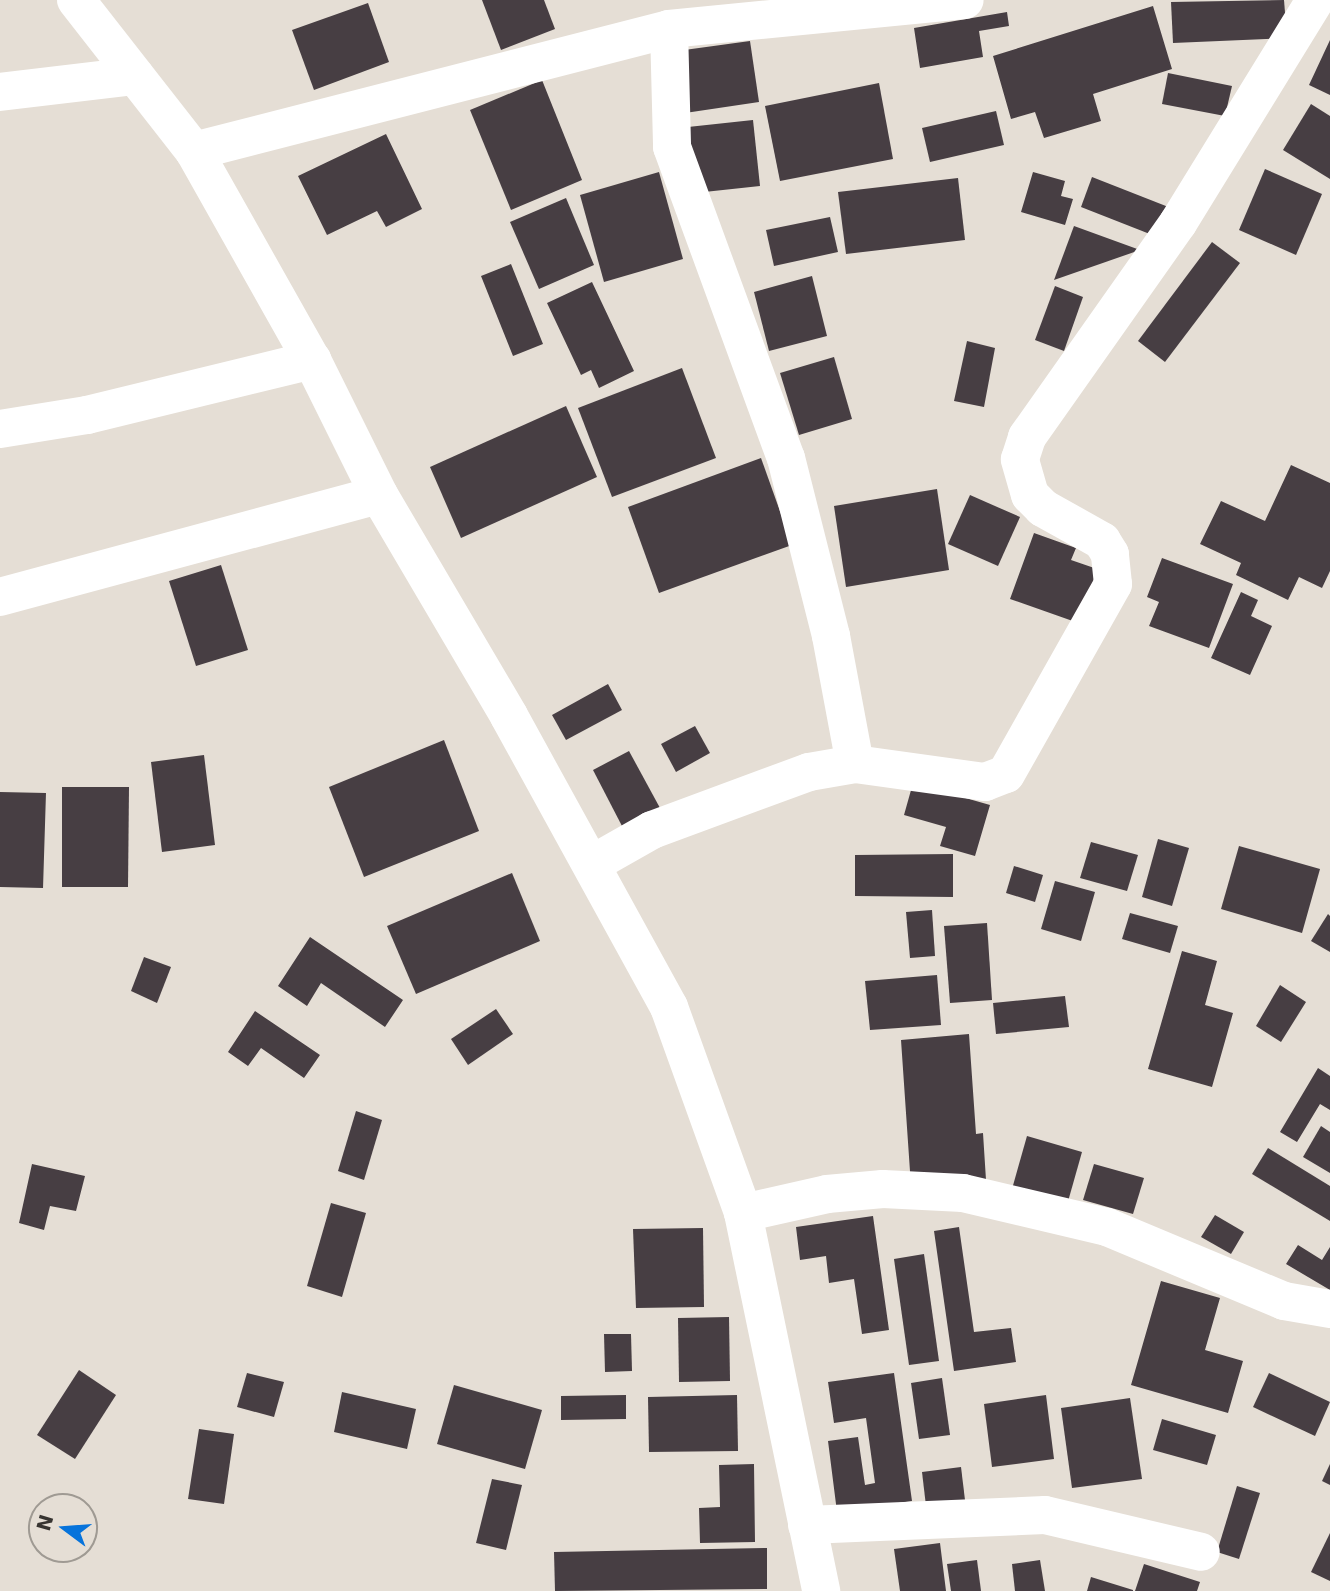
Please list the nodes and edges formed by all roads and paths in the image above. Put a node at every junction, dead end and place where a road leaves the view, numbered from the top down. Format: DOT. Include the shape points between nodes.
graph roads {
  1 [pos="76,0"];
  2 [pos="965,0"];
  3 [pos="1315,0"];
  4 [pos="669,29"];
  5 [pos="135,76"];
  6 [pos="0,92"];
  7 [pos="194,151"];
  8 [pos="313,360"];
  9 [pos="0,429"];
  10 [pos="379,495"];
  11 [pos="0,597"];
  12 [pos="855,764"];
  13 [pos="592,864"];
  14 [pos="743,1213"];
  15 [pos="1330,1309"];
  16 [pos="807,1525"];
  17 [pos="1201,1552"];
  18 [pos="821,1591"];
  1 -- 5 [label="street"];
  2 -- 4 [label="street"];
  3 -- 12 [label="street" via="1178,223 1027,437 1020,459 1030,495 1043,508 1101,541 1110,554 1113,584 1027,741 1006,774 985,782"];
  4 -- 7 [label="street"];
  4 -- 12 [label="street" via="668,112 679,175 786,458 831,636"];
  5 -- 6 [label="street"];
  5 -- 7 [label="street"];
  7 -- 8 [label="street"];
  8 -- 9 [label="street" via="87,415"];
  8 -- 10 [label="street"];
  10 -- 11 [label="street"];
  10 -- 13 [label="street"];
  12 -- 13 [label="street" via="809,772 742,794 652,830"];
  13 -- 14 [label="street" via="669,1007"];
  14 -- 15 [label="street" via="827,1194 883,1189 963,1194 1107,1227 1284,1301"];
  14 -- 16 [label="street"];
  16 -- 17 [label="street" via="1045,1515"];
  16 -- 18 [label="street"];
}
